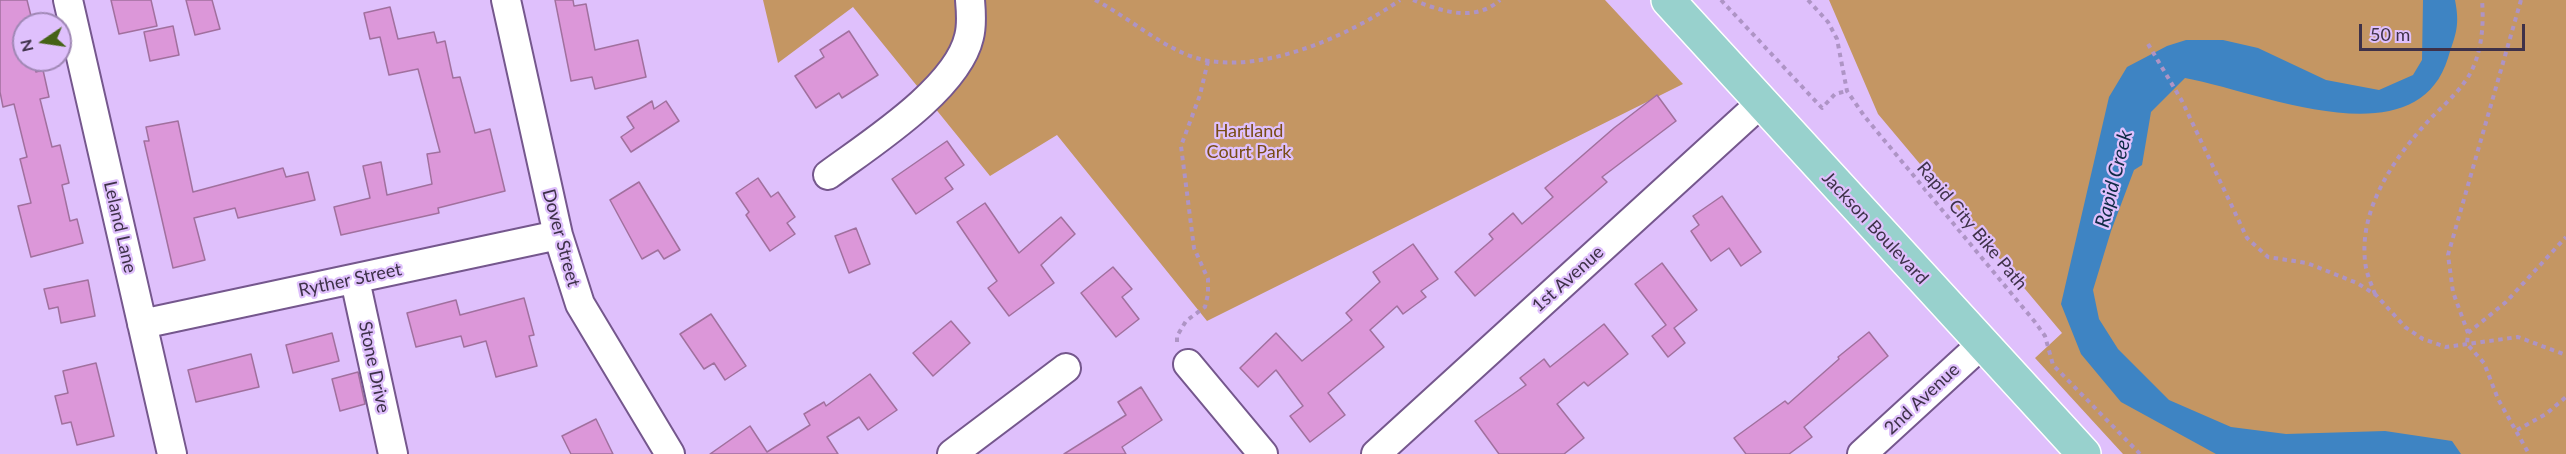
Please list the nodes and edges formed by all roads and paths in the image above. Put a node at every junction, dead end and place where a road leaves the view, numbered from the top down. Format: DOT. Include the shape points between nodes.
graph roads {
  1 [pos="68,0"];
  2 [pos="506,0"];
  3 [pos="970,0"];
  4 [pos="1095,0"];
  5 [pos="1401,0"];
  6 [pos="1413,0"];
  7 [pos="1500,0"];
  8 [pos="1668,0"];
  9 [pos="1721,0"];
  10 [pos="1808,0"];
  11 [pos="2482,0"];
  12 [pos="2521,0"];
  13 [pos="2148,44"];
  14 [pos="1208,61"];
  15 [pos="1847,91"];
  16 [pos="1761,103"];
  17 [pos="828,175"];
  18 [pos="558,235"];
  19 [pos="2566,237"];
  20 [pos="355,280"];
  21 [pos="2376,295"];
  22 [pos="142,324"];
  23 [pos="2468,333"];
  24 [pos="1982,344"];
  25 [pos="2467,344"];
  26 [pos="2566,355"];
  27 [pos="1188,364"];
  28 [pos="1066,368"];
  29 [pos="2566,397"];
  30 [pos="2517,430"];
  31 [pos="172,454"];
  32 [pos="393,454"];
  33 [pos="670,454"];
  34 [pos="951,454"];
  35 [pos="1263,454"];
  36 [pos="1376,454"];
  37 [pos="1862,454"];
  38 [pos="2084,454"];
  39 [pos="2140,454"];
  40 [pos="2529,454"];
  1 -- 22 [label="street, Leland Lane"];
  2 -- 18 [label="street, Dover Street"];
  3 -- 17 [label="street" via="970,37 959,62 933,93"];
  4 -- 14 [label="path" via="1166,44"];
  5 -- 14 [label="path" via="1298,51 1268,60"];
  6 -- 7 [label="path" via="1450,14 1483,10"];
  8 -- 16 [label="main road, Jackson Boulevard"];
  9 -- 15 [label="path" via="1822,108 1836,94"];
  10 -- 15 [label="path, Rapid City Bike Path" via="1837,39"];
  11 -- 21 [label="path" via="2483,29 2470,72 2457,93 2410,141 2377,194 2365,243 2366,268"];
  12 -- 23 [label="path" via="2448,255 2453,292"];
  13 -- 21 [label="path" via="2182,101 2247,238 2257,250 2268,257 2330,271"];
  14 -- 27 [label="path" via="1200,95 1180,146 1194,248 1208,279 1205,307 1186,321 1177,336 1178,351"];
  15 -- 39 [label="path, Rapid City Bike Path" via="1864,117 2035,322 2045,336 2053,365"];
  16 -- 24 [label="main road, Jackson Boulevard"];
  16 -- 36 [label="street, 1st Avenue"];
  18 -- 20 [label="street, Ryther Street"];
  18 -- 33 [label="street, Dover Street" via="580,304"];
  19 -- 23 [label="path" via="2506,303"];
  20 -- 22 [label="street, Ryther Street"];
  20 -- 32 [label="street, Stone Drive"];
  21 -- 25 [label="path" via="2405,327 2423,339 2446,347"];
  22 -- 31 [label="street, Leland Lane"];
  23 -- 25 [label="path"];
  24 -- 37 [label="street, 2nd Avenue"];
  24 -- 38 [label="main road, Jackson Boulevard"];
  25 -- 26 [label="path" via="2518,337"];
  25 -- 30 [label="path" via="2484,363 2498,399"];
  27 -- 35 [label="street"];
  28 -- 34 [label="street"];
  29 -- 30 [label="path"];
  30 -- 40 [label="path"];
}
